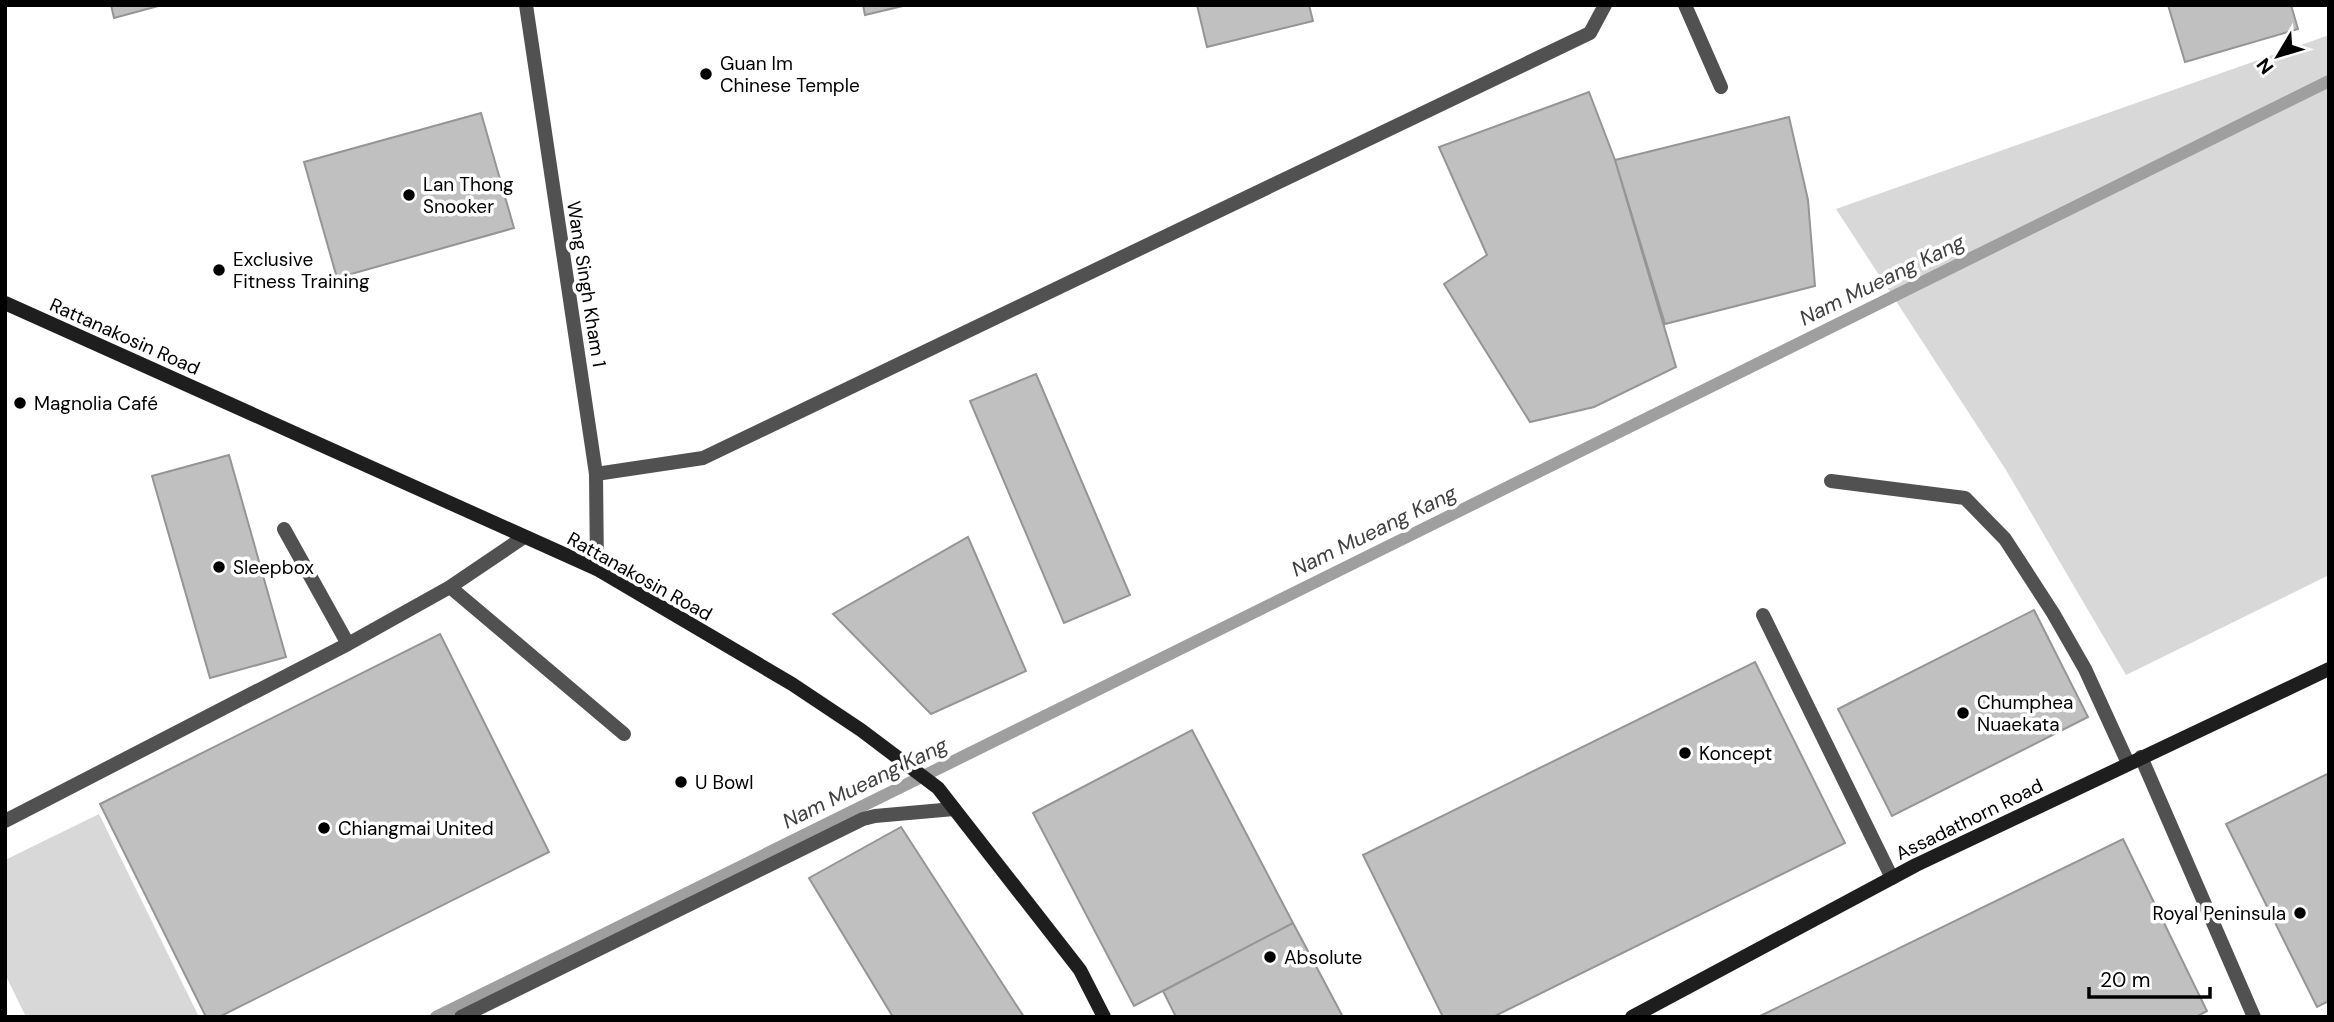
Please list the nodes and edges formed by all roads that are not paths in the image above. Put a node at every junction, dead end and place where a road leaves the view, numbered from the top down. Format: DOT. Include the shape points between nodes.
graph roads {
  1 [pos="526,5"];
  2 [pos="1605,5"];
  3 [pos="1685,5"];
  4 [pos="1721,87"];
  5 [pos="5,303"];
  6 [pos="596,474"];
  7 [pos="1831,481"];
  8 [pos="284,529"];
  9 [pos="524,537"];
  10 [pos="597,569"];
  11 [pos="450,587"];
  12 [pos="1763,615"];
  13 [pos="348,644"];
  14 [pos="2329,669"];
  15 [pos="624,734"];
  16 [pos="2135,760"];
  17 [pos="954,809"];
  18 [pos="5,821"];
  19 [pos="1892,878"];
  20 [pos="1091,990"];
  21 [pos="461,1017"];
  22 [pos="1097,1017"];
  23 [pos="1104,1017"];
  24 [pos="1632,1017"];
  25 [pos="2254,1017"];
  1 -- 6 [label="street, Wang Singh Kham 1"];
  2 -- 6 [label="street" via="1590,33 703,458"];
  3 -- 4 [label="street"];
  5 -- 9 [label="street, Rattanakosin Road"];
  6 -- 10 [label="street, Wang Singh Kham 1"];
  7 -- 16 [label="street" via="1965,498 2005,539 2053,613"];
  8 -- 13 [label="street"];
  9 -- 10 [label="street, Rattanakosin Road"];
  9 -- 11 [label="street"];
  10 -- 17 [label="street, Rattanakosin Road" via="805,692 938,788"];
  11 -- 13 [label="street"];
  11 -- 15 [label="street"];
  12 -- 19 [label="street"];
  13 -- 18 [label="street"];
  14 -- 16 [label="street, Assadathorn Road"];
  16 -- 19 [label="street, Assadathorn Road"];
  16 -- 25 [label="street"];
  17 -- 20 [label="street, Rattanakosin Road"];
  17 -- 21 [label="street" via="863,819"];
  19 -- 24 [label="street, Assadathorn Road"];
  20 -- 22 [label="street"];
  20 -- 23 [label="street, Rattanakosin Road"];
}
